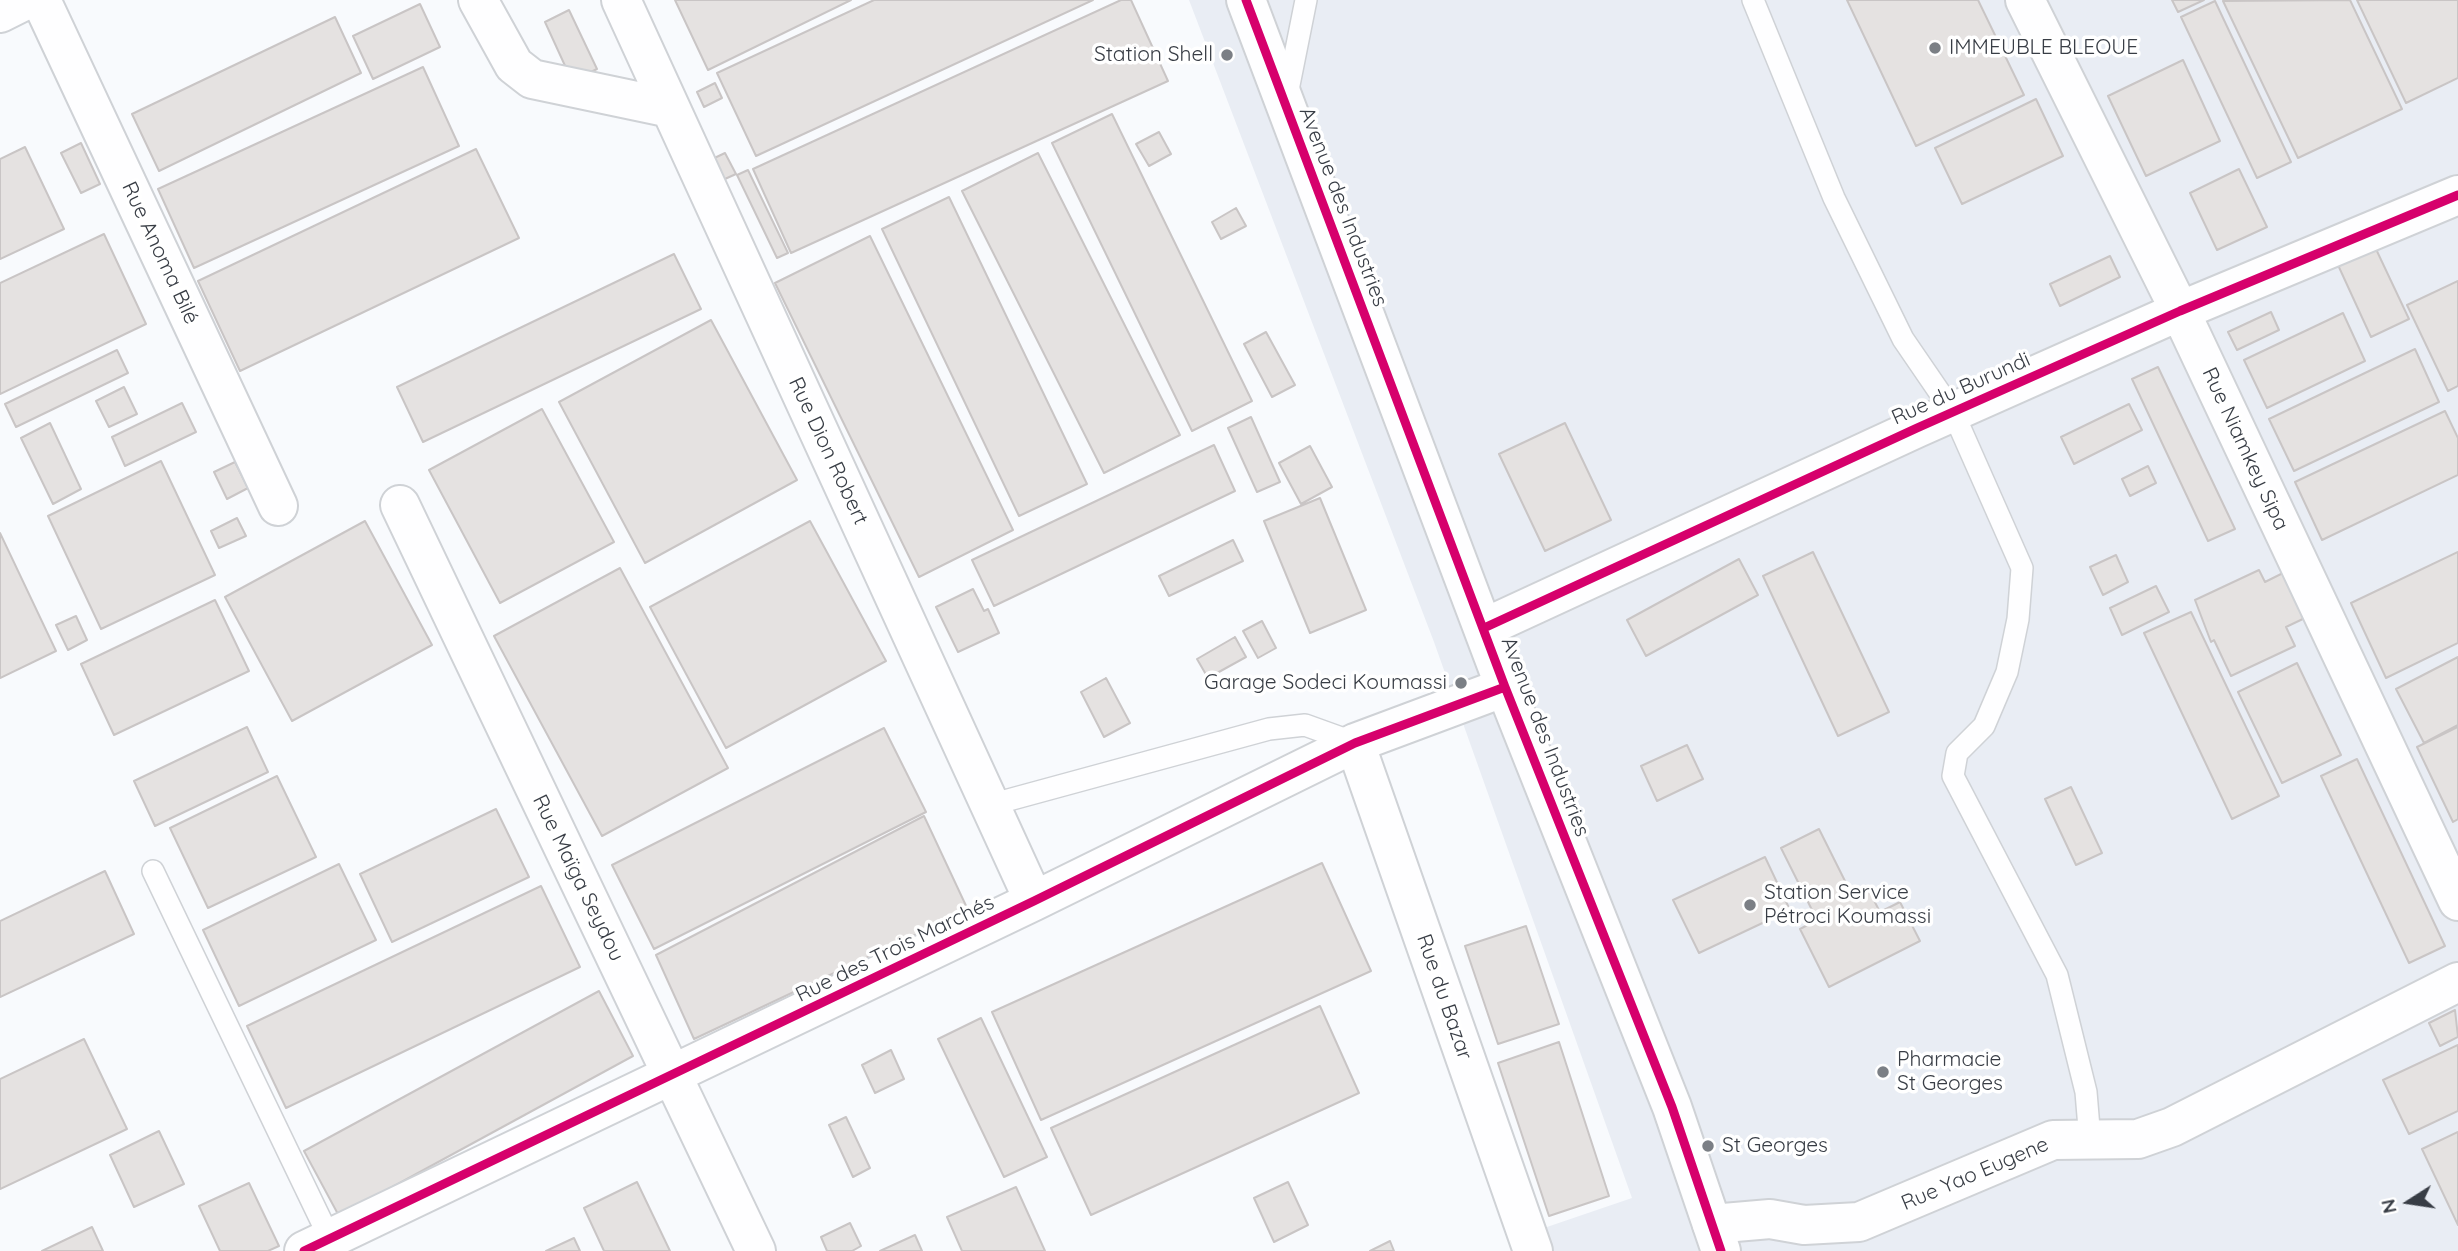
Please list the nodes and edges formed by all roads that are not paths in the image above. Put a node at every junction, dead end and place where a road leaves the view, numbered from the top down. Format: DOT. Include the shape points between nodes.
graph roads {
  1 [pos="26,0"];
  2 [pos="41,0"];
  3 [pos="478,0"];
  4 [pos="621,0"];
  5 [pos="1246,0"];
  6 [pos="1306,0"];
  7 [pos="1753,0"];
  8 [pos="2025,0"];
  9 [pos="0,13"];
  10 [pos="1286,104"];
  11 [pos="670,108"];
  12 [pos="2458,195"];
  13 [pos="2180,312"];
  14 [pos="1954,412"];
  15 [pos="400,505"];
  16 [pos="278,506"];
  17 [pos="1485,628"];
  18 [pos="1505,687"];
  19 [pos="1355,743"];
  20 [pos="990,805"];
  21 [pos="153,871"];
  22 [pos="1034,901"];
  23 [pos="2458,901"];
  24 [pos="2458,982"];
  25 [pos="672,1075"];
  26 [pos="2090,1140"];
  27 [pos="1716,1238"];
  28 [pos="317,1245"];
  29 [pos="756,1251"];
  30 [pos="1534,1251"];
  1 -- 9 [label="street"];
  2 -- 16 [label="street, Rue Anoma Bilé"];
  3 -- 11 [label="street" via="514,65 532,79"];
  4 -- 11 [label="street, Rue Dion Robert"];
  5 -- 10 [label="street, Avenue des Industries"];
  6 -- 10 [label="lane"];
  7 -- 14 [label="lane" via="1835,198 1903,339"];
  8 -- 13 [label="street, Rue Niamkey Sipa"];
  10 -- 17 [label="street, Avenue des Industries"];
  11 -- 20 [label="street, Rue Dion Robert"];
  12 -- 13 [label="street, Rue du Burundi"];
  13 -- 14 [label="street, Rue du Burundi"];
  13 -- 23 [label="street, Rue Niamkey Sipa"];
  14 -- 17 [label="street, Rue du Burundi"];
  14 -- 26 [label="lane" via="2022,568 2007,672 1984,726 1957,753 1953,776 2057,975 2086,1092"];
  15 -- 25 [label="street, Rue Maïga Seydou"];
  17 -- 18 [label="street, Avenue des Industries"];
  18 -- 19 [label="street, Rue des Trois Marchés"];
  18 -- 27 [label="street, Avenue des Industries" via="1672,1107"];
  19 -- 20 [label="lane" via="1304,725 1269,729"];
  19 -- 22 [label="street, Rue des Trois Marchés"];
  19 -- 30 [label="street, Rue du Bazar"];
  20 -- 22 [label="street, Rue Dion Robert"];
  21 -- 28 [label="lane"];
  22 -- 25 [label="street, Rue des Trois Marchés"];
  24 -- 26 [label="street, Rue Yao Eugene" via="2172,1127 2138,1139"];
  25 -- 28 [label="street, Rue des Trois Marchés"];
  25 -- 29 [label="street, Rue Maïga Seydou"];
  26 -- 27 [label="street, Rue Yao Eugene" via="2053,1140 1859,1222 1804,1225 1770,1219"];
}
